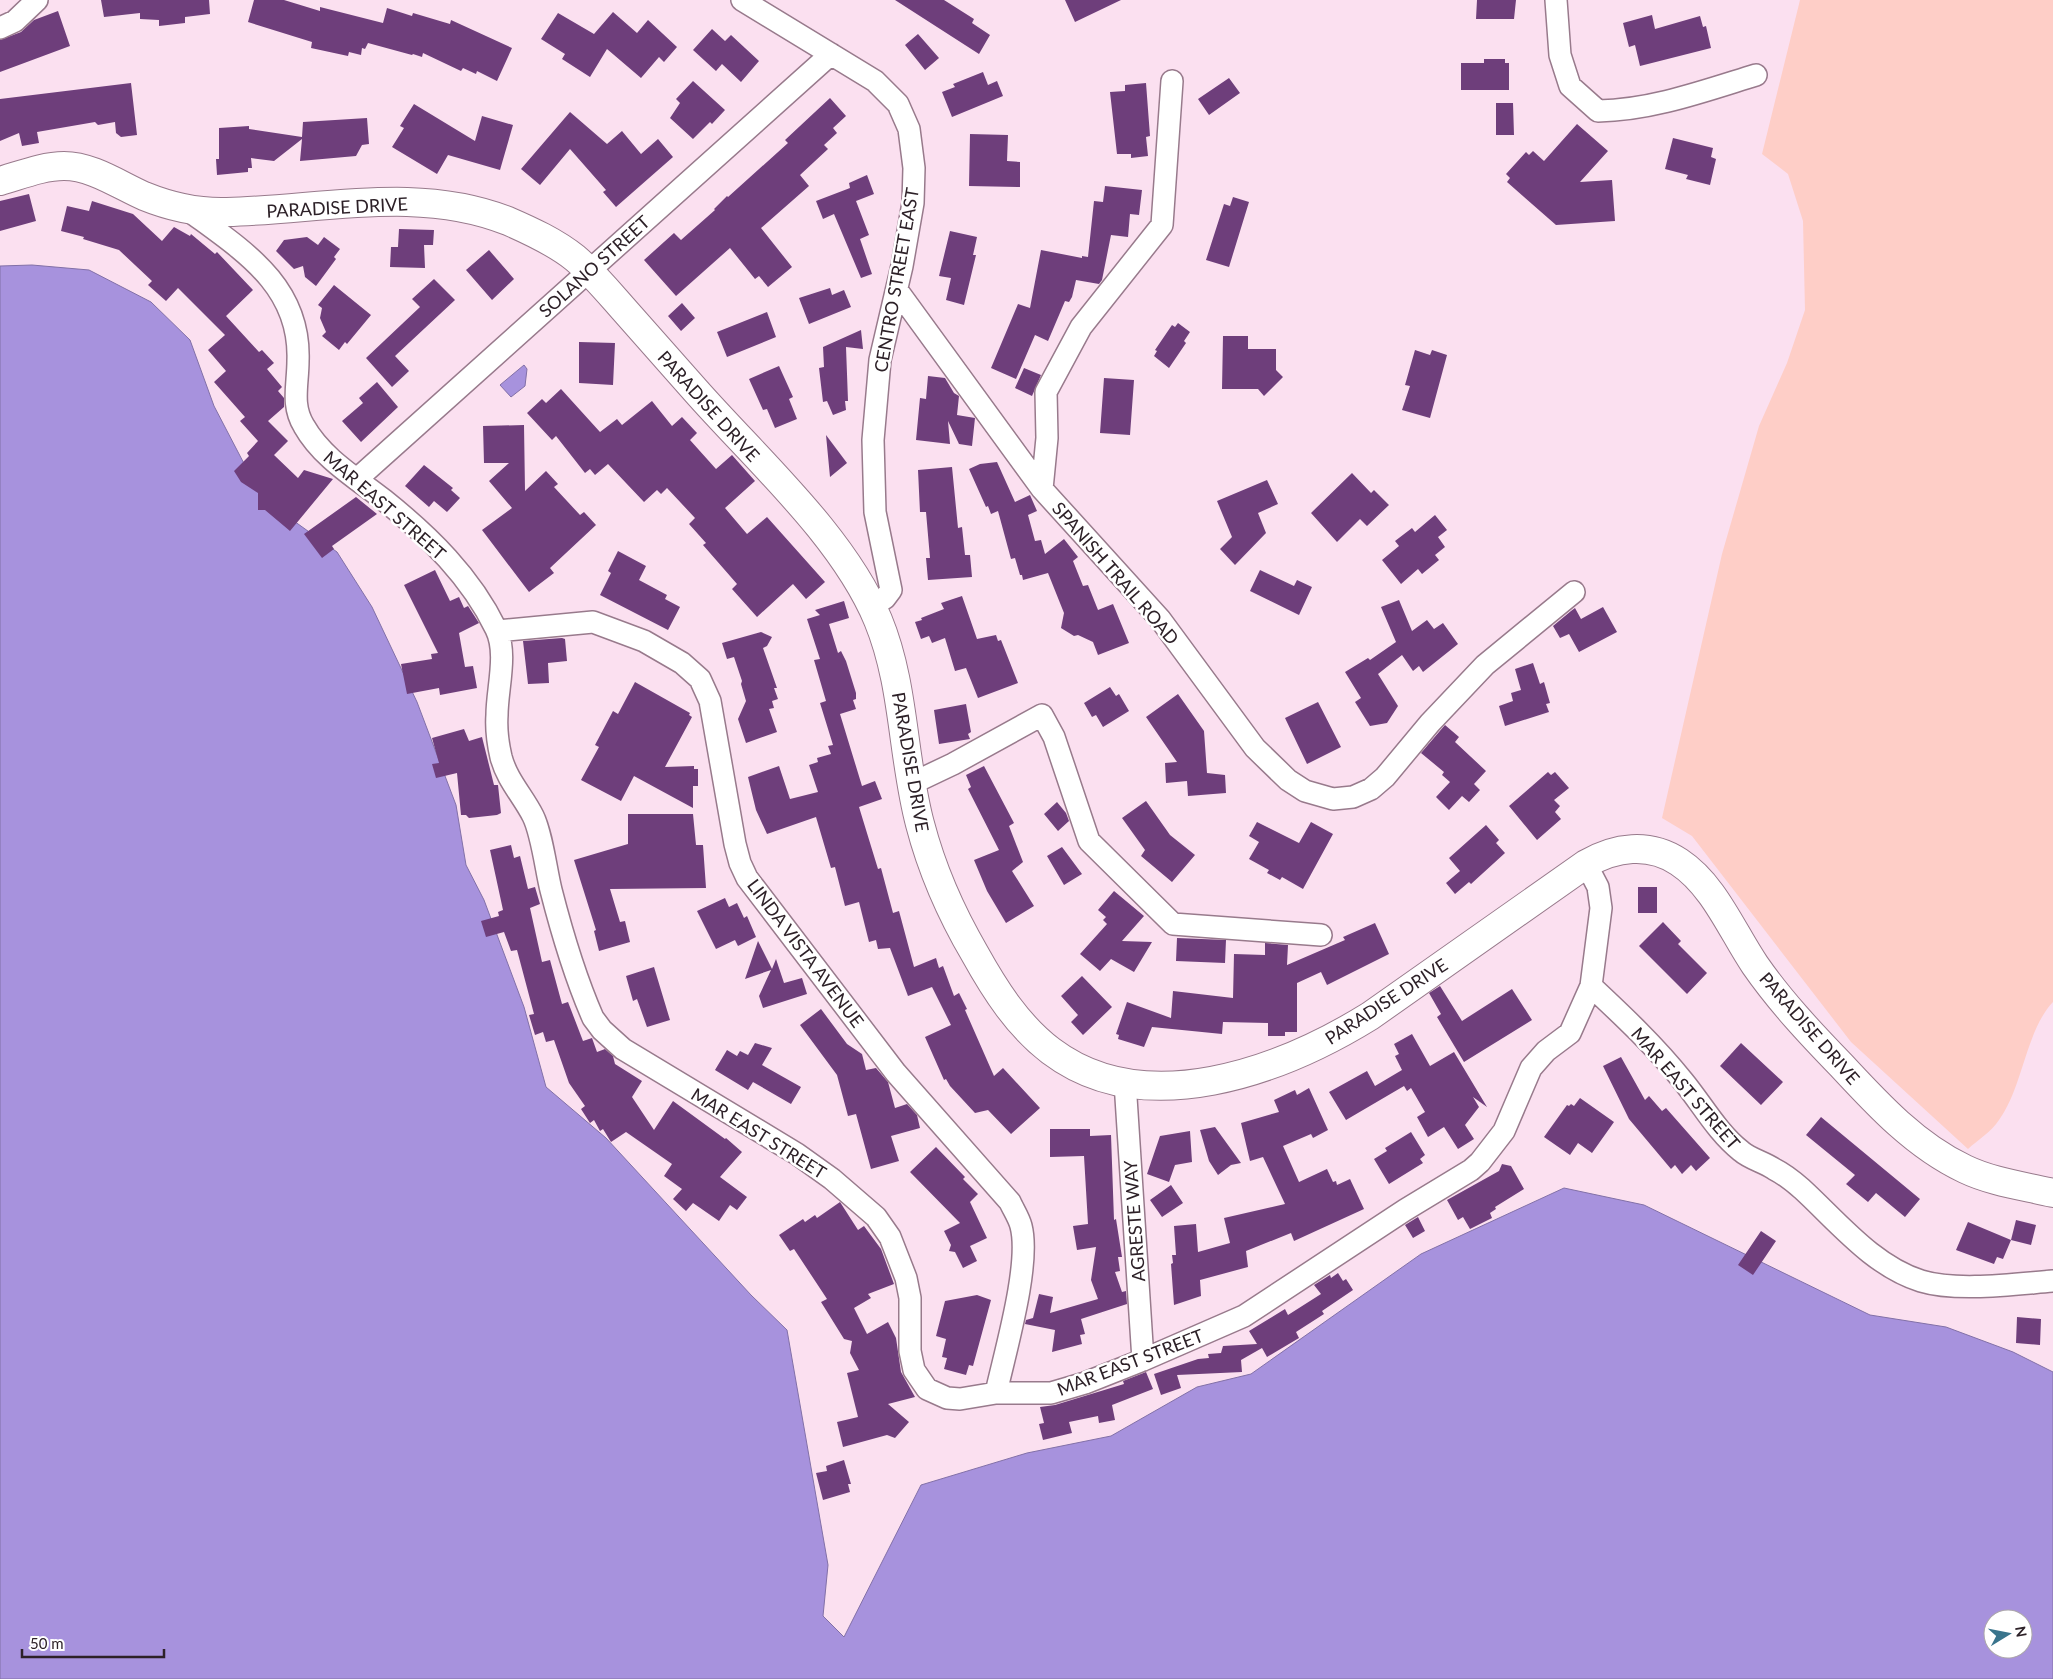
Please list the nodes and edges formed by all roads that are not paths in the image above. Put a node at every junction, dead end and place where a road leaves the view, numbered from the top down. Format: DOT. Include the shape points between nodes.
graph roads {
  1 [pos="37,0"];
  2 [pos="742,0"];
  3 [pos="1556,0"];
  4 [pos="0,28"];
  5 [pos="831,54"];
  6 [pos="1756,76"];
  7 [pos="1172,81"];
  8 [pos="0,181"];
  9 [pos="188,210"];
  10 [pos="589,271"];
  11 [pos="897,290"];
  12 [pos="357,479"];
  13 [pos="1042,489"];
  14 [pos="1574,592"];
  15 [pos="872,606"];
  16 [pos="498,632"];
  17 [pos="911,784"];
  18 [pos="1586,864"];
  19 [pos="1321,935"];
  20 [pos="1591,986"];
  21 [pos="1125,1082"];
  22 [pos="2053,1192"];
  23 [pos="2053,1281"];
  24 [pos="1143,1360"];
  25 [pos="996,1393"];
  1 -- 4 [label="street" via="15,21"];
  2 -- 5 [label="street, CENTRO STREET EAST"];
  3 -- 6 [label="street" via="1560,55 1570,86 1598,111 1625,111"];
  5 -- 10 [label="street, SOLANO STREET"];
  5 -- 11 [label="street, CENTRO STREET EAST" via="864,73 889,94 898,104 909,129 914,168 912,203"];
  7 -- 13 [label="street" via="1162,225 1081,327 1046,392 1047,438"];
  8 -- 9 [label="street, PARADISE DRIVE" via="44,169 74,167 165,204"];
  9 -- 10 [label="street, PARADISE DRIVE" via="250,211 384,201 448,206 481,212 513,223 557,245"];
  9 -- 12 [label="street, MAR EAST STREET" via="248,254 282,292 297,345 297,414 311,439"];
  10 -- 12 [label="street, SOLANO STREET"];
  10 -- 15 [label="street, PARADISE DRIVE" via="814,522 852,572"];
  11 -- 13 [label="street, SPANISH TRAIL ROAD"];
  11 -- 15 [label="street, CENTRO STREET EAST" via="880,360 873,440 875,518 891,590"];
  12 -- 16 [label="street, MAR EAST STREET" via="418,529 460,571"];
  13 -- 14 [label="street, SPANISH TRAIL ROAD" via="1160,619 1255,748 1305,792 1333,799 1362,795 1385,777 1485,665"];
  15 -- 17 [label="street, PARADISE DRIVE" via="892,664"];
  16 -- 25 [label="street, MAR EAST STREET" via="502,660 497,727 501,758 508,777 534,817 558,919 592,1018 623,1049 797,1154 876,1217 890,1237 910,1298 910,1351 920,1381 926,1389 947,1398"];
  16 -- 25 [label="street, LINDA VISTA AVENUE" via="593,622 644,641 682,663 700,679 710,701 735,844 747,878 896,1073 1010,1202 1021,1226 1024,1247 1022,1272"];
  17 -- 19 [label="street" via="1042,715 1054,737 1088,841 1173,924"];
  17 -- 21 [label="street, PARADISE DRIVE" via="923,836 945,895 973,951 1006,1004 1033,1035 1065,1061 1091,1073"];
  18 -- 20 [label="street, MAR EAST STREET" via="1598,887 1600,908"];
  18 -- 21 [label="street, PARADISE DRIVE" via="1388,1004 1318,1045 1267,1067 1223,1078 1169,1085"];
  18 -- 22 [label="street, PARADISE DRIVE" via="1606,854 1634,848 1660,852 1678,861 1706,888 1754,964 1783,1002 1900,1125 1932,1151 1967,1170"];
  20 -- 23 [label="street, MAR EAST STREET" via="1642,1034 1722,1133 1742,1152 1776,1169 1798,1186 1893,1269 1922,1281 1946,1285"];
  20 -- 24 [label="street, MAR EAST STREET" via="1570,1033 1546,1051 1531,1068 1504,1131 1491,1151 1471,1170 1244,1316"];
  21 -- 24 [label="street, AGRESTE WAY"];
  24 -- 25 [label="street, MAR EAST STREET" via="1051,1393"];
}
